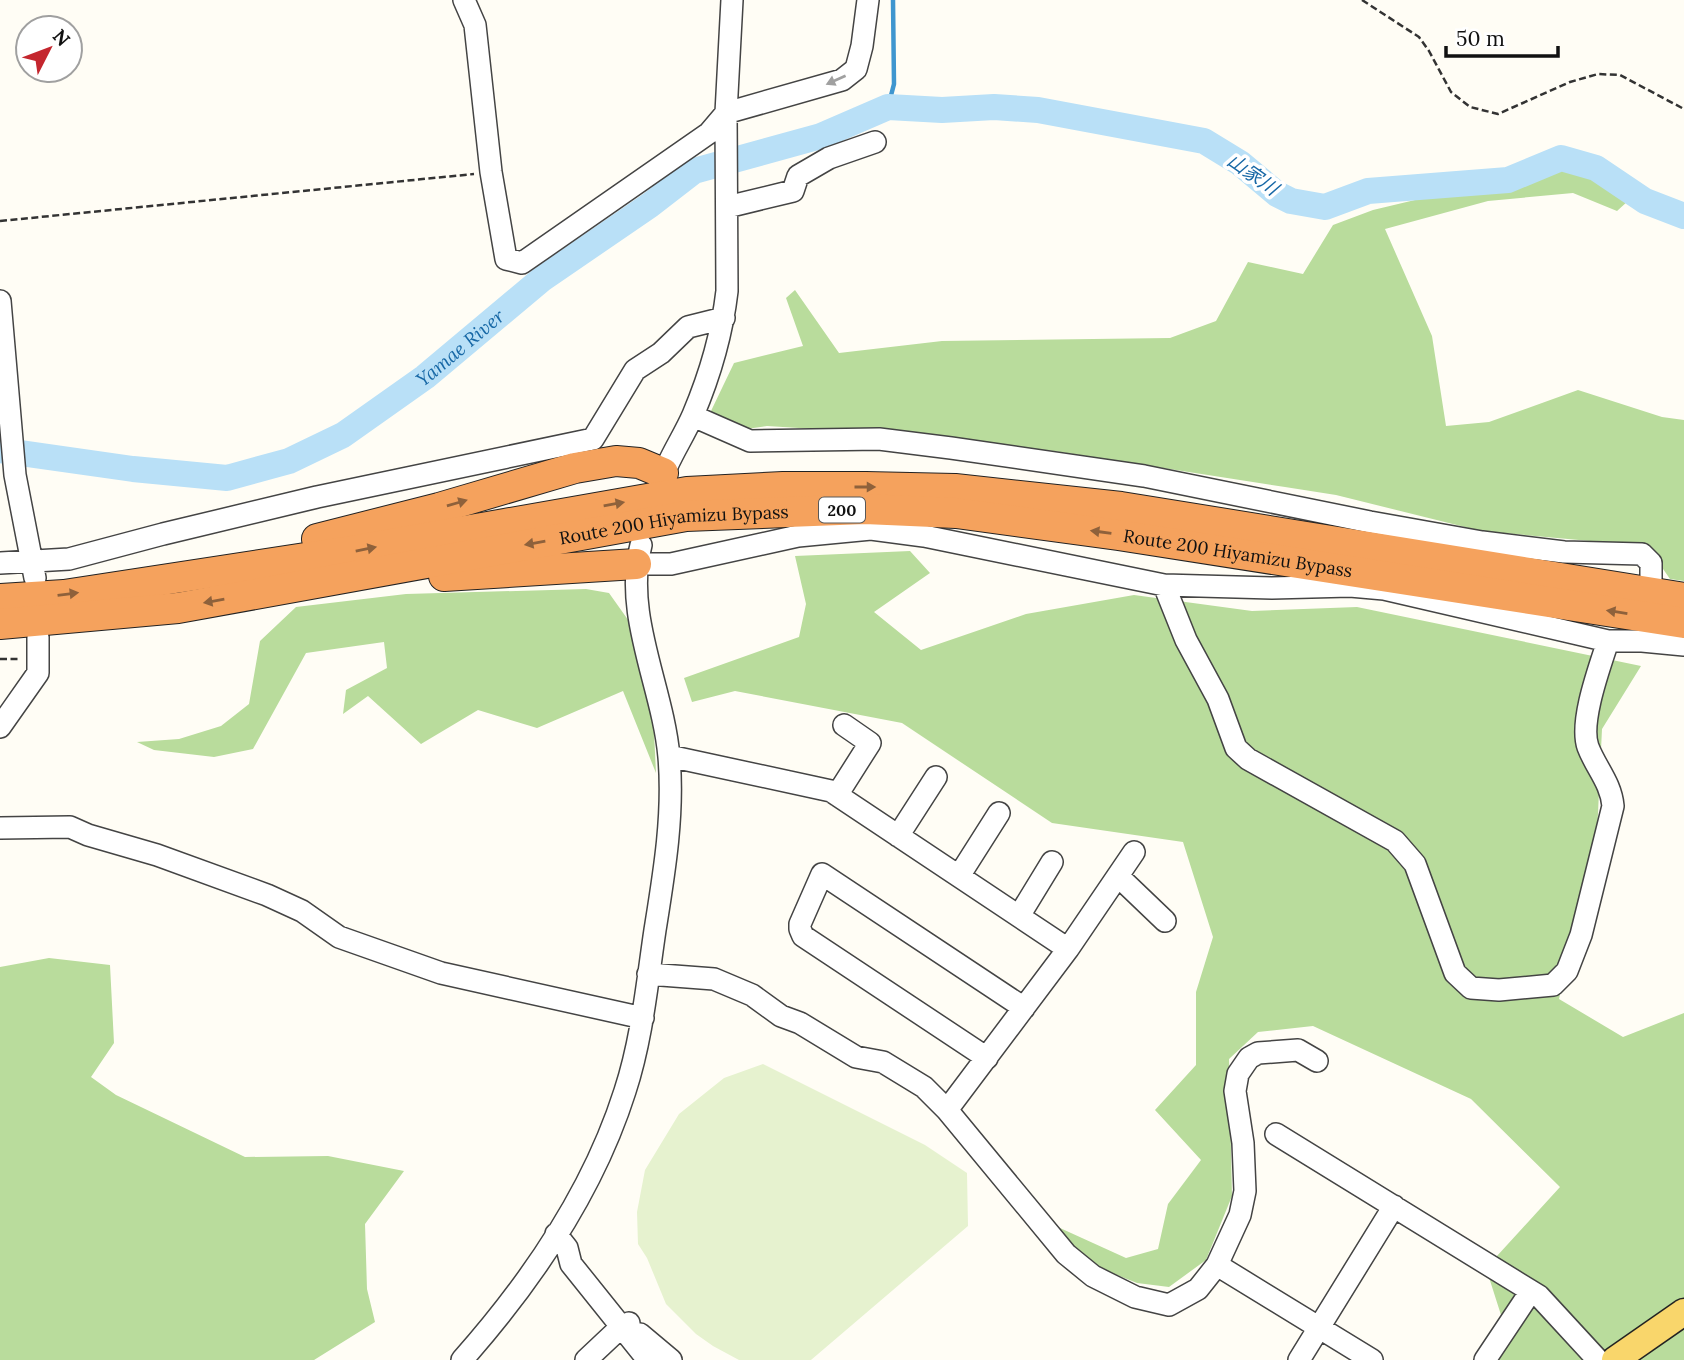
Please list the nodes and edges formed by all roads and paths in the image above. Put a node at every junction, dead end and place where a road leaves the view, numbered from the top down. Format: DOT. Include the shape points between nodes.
graph roads {
  1 [pos="464,0"];
  2 [pos="732,0"];
  3 [pos="868,0"];
  4 [pos="1362,0"];
  5 [pos="1684,109"];
  6 [pos="727,123"];
  7 [pos="875,142"];
  8 [pos="491,172"];
  9 [pos="727,207"];
  10 [pos="0,221"];
  11 [pos="0,300"];
  12 [pos="724,318"];
  13 [pos="692,416"];
  14 [pos="661,478"];
  15 [pos="639,554"];
  16 [pos="0,563"];
  17 [pos="33,570"];
  18 [pos="178,578"];
  19 [pos="1651,579"];
  20 [pos="1164,585"];
  21 [pos="252,594"];
  22 [pos="1684,598"];
  23 [pos="0,599"];
  24 [pos="1684,623"];
  25 [pos="0,624"];
  26 [pos="38,637"];
  27 [pos="1608,641"];
  28 [pos="1684,645"];
  29 [pos="844,724"];
  30 [pos="0,727"];
  31 [pos="669,756"];
  32 [pos="936,777"];
  33 [pos="837,795"];
  34 [pos="999,813"];
  35 [pos="0,828"];
  36 [pos="898,836"];
  37 [pos="1134,852"];
  38 [pos="1052,862"];
  39 [pos="959,876"];
  40 [pos="1118,876"];
  41 [pos="1019,916"];
  42 [pos="1165,921"];
  43 [pos="1068,949"];
  44 [pos="648,974"];
  45 [pos="1024,1008"];
  46 [pos="643,1018"];
  47 [pos="987,1058"];
  48 [pos="1317,1061"];
  49 [pos="947,1110"];
  50 [pos="1276,1134"];
  51 [pos="1394,1206"];
  52 [pos="562,1241"];
  53 [pos="1217,1265"];
  54 [pos="1531,1291"];
  55 [pos="1684,1312"];
  56 [pos="625,1326"];
  57 [pos="1319,1328"];
  58 [pos="462,1360"];
  59 [pos="586,1360"];
  60 [pos="648,1360"];
  61 [pos="671,1360"];
  62 [pos="1299,1360"];
  63 [pos="1372,1360"];
  64 [pos="1485,1360"];
  65 [pos="1598,1360"];
  66 [pos="1615,1360"];
  1 -- 8 [label="street" via="475,25"];
  2 -- 6 [label="street"];
  3 -- 6 [label="street, one-way" via="856,69 842,80"];
  4 -- 5 [label="path" via="1419,37 1451,92 1470,107 1498,114 1598,74 1620,75"];
  6 -- 8 [label="street" via="522,263 506,259"];
  6 -- 9 [label="street"];
  7 -- 9 [label="street" via="829,158 798,176 793,191"];
  8 -- 10 [label="path"];
  9 -- 12 [label="street"];
  11 -- 17 [label="street" via="15,475"];
  12 -- 13 [label="street"];
  12 -- 17 [label="street" via="688,327 635,370 593,439 317,497"];
  13 -- 14 [label="street"];
  13 -- 19 [label="street" via="750,441 879,439 951,447 1144,477 1482,542 1564,552 1642,554 1651,563"];
  18 -- 14 [label="highway, one-way" via="575,468 616,461 639,463"];
  15 -- 20 [label="street" via="671,564 798,536 871,529"];
  15 -- 21 [label="highway"];
  15 -- 31 [label="street" via="640,623"];
  16 -- 17 [label="street"];
  18 -- 22 [label="highway, Route 200 Hiyamizu Bypass / 200, one-way" via="687,492 866,487 954,489 1121,507"];
  23 -- 18 [label="highway, Route 200 Hiyamizu Bypass / 200, one-way"];
  20 -- 27 [label="street" via="1384,589"];
  20 -- 27 [label="street" via="1236,748 1395,841 1415,864 1455,973 1471,988 1553,985 1567,971 1581,935 1613,806 1612,791 1587,744 1586,730 1591,695"];
  24 -- 21 [label="highway, Route 200 Hiyamizu Bypass / 200, one-way" via="1105,533 956,513 865,509 686,516"];
  21 -- 25 [label="highway, Route 200 Hiyamizu Bypass / 200, one-way" via="178,608"];
  26 -- 30 [label="street" via="38,673"];
  27 -- 28 [label="street" via="1644,634 1668,645"];
  29 -- 33 [label="street" via="870,743"];
  31 -- 33 [label="street"];
  31 -- 44 [label="street" via="667,844"];
  32 -- 36 [label="street"];
  33 -- 36 [label="street"];
  34 -- 39 [label="street"];
  35 -- 46 [label="street" via="69,827 267,895 302,911 339,937 441,973"];
  36 -- 39 [label="street"];
  37 -- 40 [label="street"];
  38 -- 41 [label="street"];
  39 -- 41 [label="street"];
  40 -- 42 [label="street"];
  40 -- 43 [label="street"];
  41 -- 43 [label="street"];
  43 -- 45 [label="street"];
  44 -- 46 [label="street"];
  44 -- 49 [label="street" via="714,979 752,995 856,1057 883,1062 924,1087"];
  45 -- 47 [label="street"];
  45 -- 47 [label="street" via="822,874 800,924 803,936"];
  46 -- 52 [label="street" via="626,1090"];
  47 -- 49 [label="street"];
  48 -- 53 [label="street" via="1298,1050 1258,1053 1238,1074 1235,1091 1245,1191 1240,1215"];
  49 -- 53 [label="street" via="1066,1254 1094,1276 1135,1297 1169,1305 1198,1289"];
  50 -- 51 [label="street"];
  51 -- 54 [label="street"];
  51 -- 57 [label="street"];
  52 -- 56 [label="street" via="580,1255"];
  52 -- 58 [label="street"];
  53 -- 57 [label="street"];
  54 -- 64 [label="street"];
  54 -- 65 [label="street"];
  55 -- 66 [label="main road"];
  56 -- 59 [label="street"];
  56 -- 60 [label="street"];
  56 -- 61 [label="street"];
  57 -- 62 [label="street"];
  57 -- 63 [label="street"];
}
